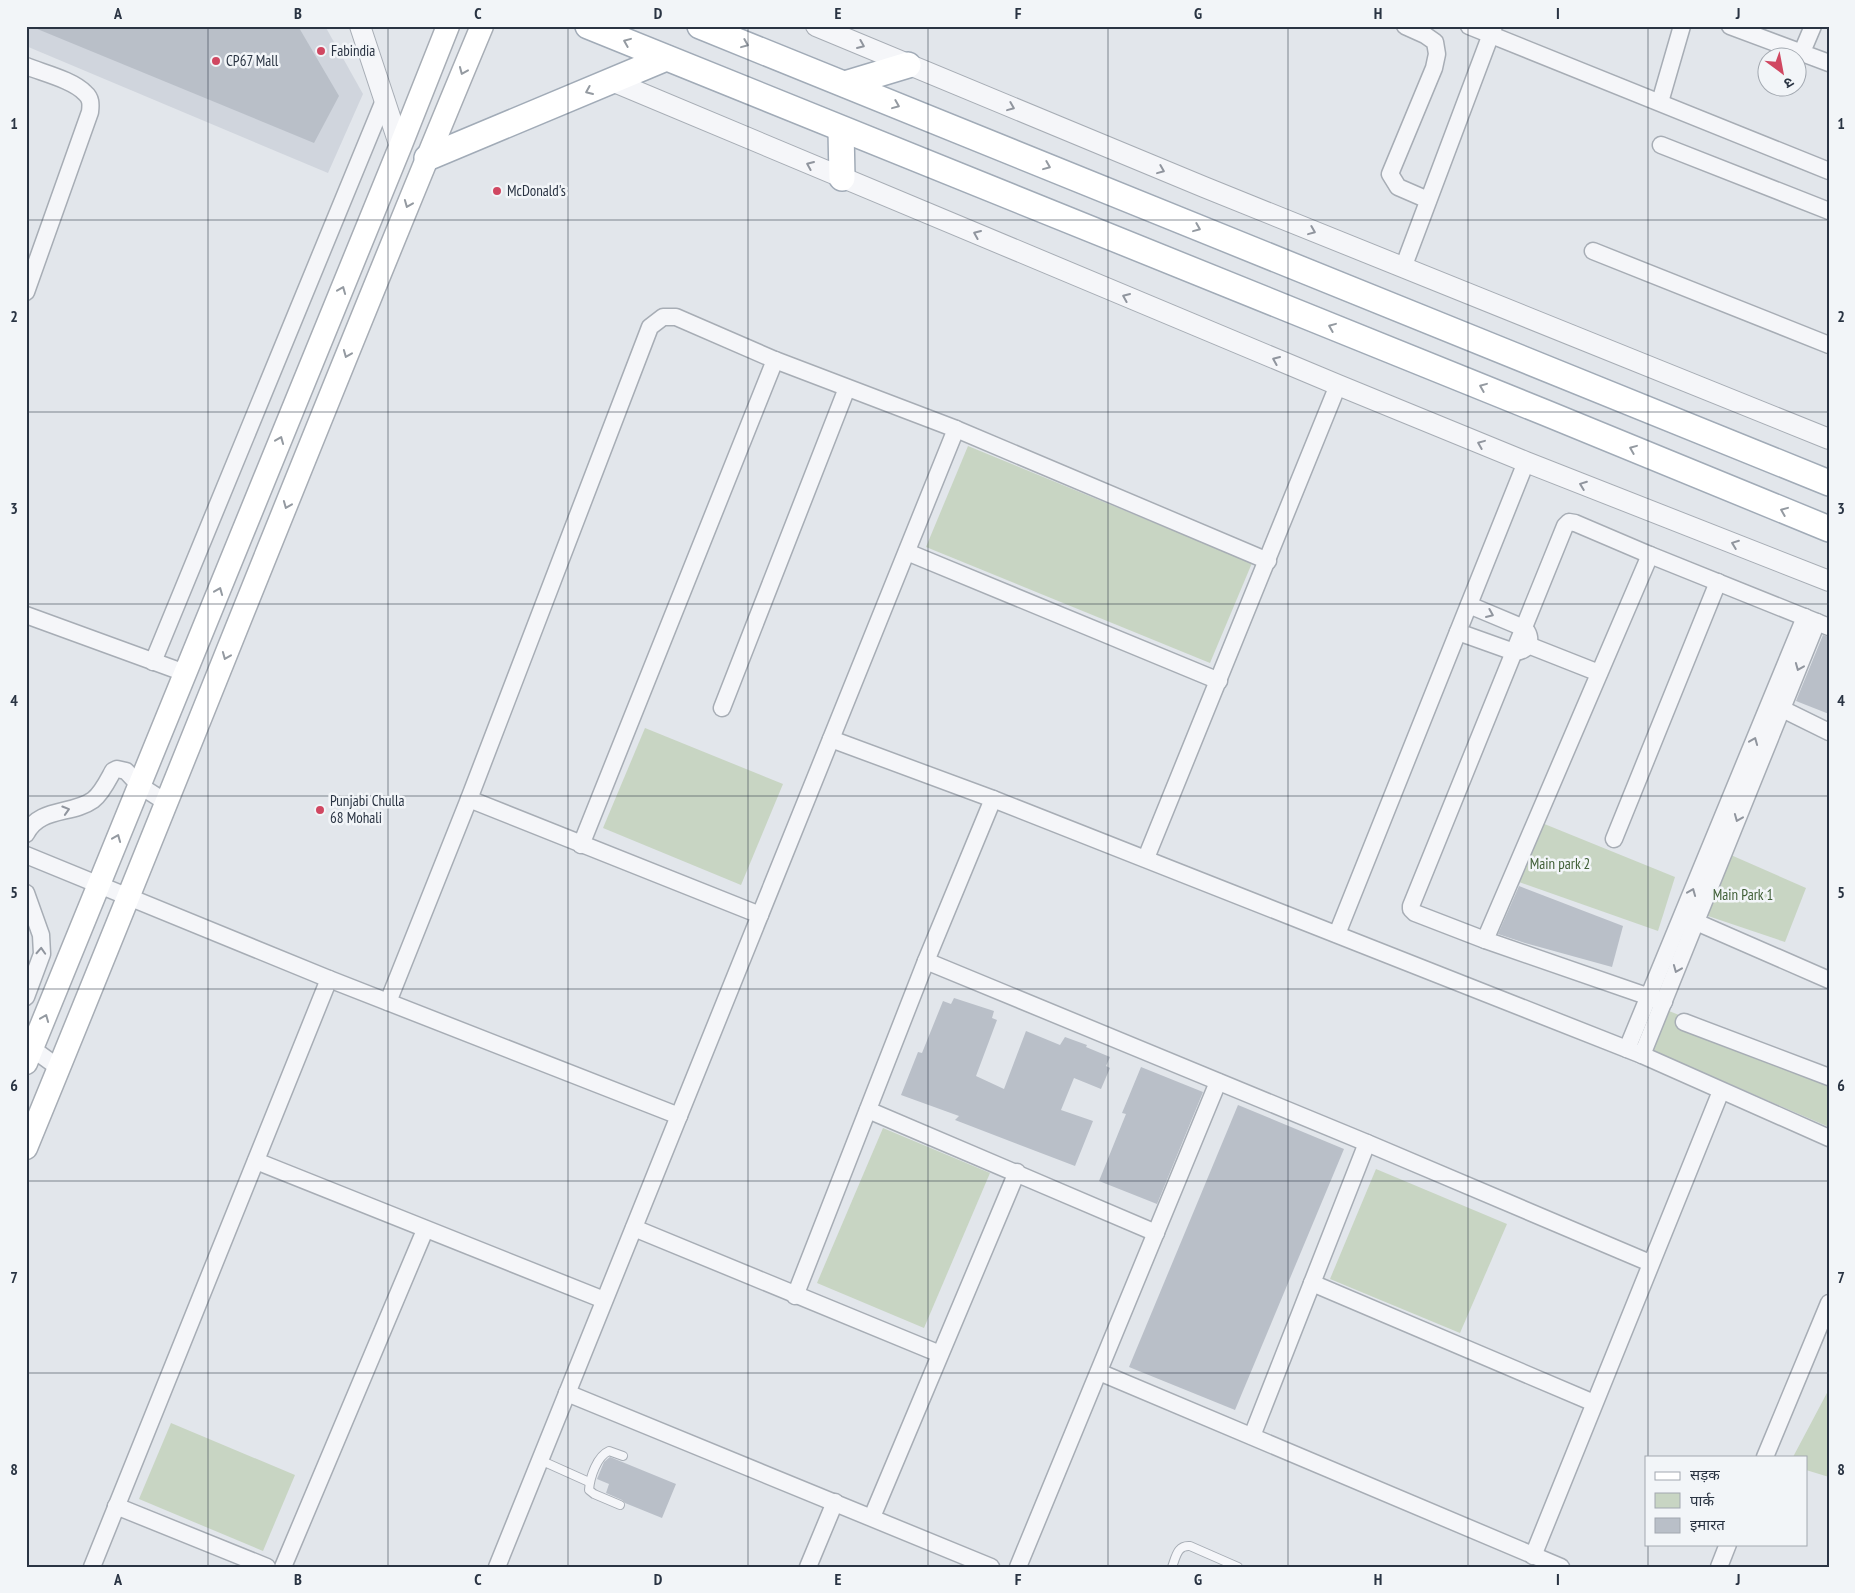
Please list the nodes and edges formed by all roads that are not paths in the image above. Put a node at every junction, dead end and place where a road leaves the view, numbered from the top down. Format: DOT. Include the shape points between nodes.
graph roads {
  1 [pos="360,26"];
  2 [pos="448,26"];
  3 [pos="482,26"];
  4 [pos="588,26"];
  5 [pos="816,26"];
  6 [pos="1405,26"];
  7 [pos="1469,26"];
  8 [pos="1682,26"];
  9 [pos="1730,26"];
  10 [pos="1813,26"];
  11 [pos="702,27"];
  12 [pos="1492,31"];
  13 [pos="1791,48"];
  14 [pos="1804,48"];
  15 [pos="1808,54"];
  16 [pos="666,58"];
  17 [pos="1829,63"];
  18 [pos="908,65"];
  19 [pos="26,66"];
  20 [pos="612,81"];
  21 [pos="845,84"];
  22 [pos="384,98"];
  23 [pos="1660,102"];
  24 [pos="842,130"];
  25 [pos="1661,145"];
  26 [pos="400,147"];
  27 [pos="427,158"];
  28 [pos="1829,171"];
  29 [pos="842,178"];
  30 [pos="1428,200"];
  31 [pos="1829,211"];
  32 [pos="1594,251"];
  33 [pos="1403,268"];
  34 [pos="26,292"];
  35 [pos="1829,344"];
  36 [pos="775,360"];
  37 [pos="1338,385"];
  38 [pos="847,388"];
  39 [pos="956,429"];
  40 [pos="1829,439"];
  41 [pos="1526,462"];
  42 [pos="1829,483"];
  43 [pos="1829,529"];
  44 [pos="907,552"];
  45 [pos="1650,555"];
  46 [pos="1268,560"];
  47 [pos="1718,582"];
  48 [pos="1829,582"];
  49 [pos="1469,605"];
  50 [pos="26,615"];
  51 [pos="1817,622"];
  52 [pos="1524,628"];
  53 [pos="1458,632"];
  54 [pos="1521,648"];
  55 [pos="153,662"];
  56 [pos="185,673"];
  57 [pos="1599,673"];
  58 [pos="1219,681"];
  59 [pos="1776,706"];
  60 [pos="722,708"];
  61 [pos="1829,732"];
  62 [pos="831,739"];
  63 [pos="139,785"];
  64 [pos="469,799"];
  65 [pos="993,799"];
  66 [pos="167,802"];
  67 [pos="26,834"];
  68 [pos="1614,839"];
  69 [pos="582,845"];
  70 [pos="26,855"];
  71 [pos="1146,858"];
  72 [pos="99,884"];
  73 [pos="26,893"];
  74 [pos="129,897"];
  75 [pos="760,915"];
  76 [pos="1689,919"];
  77 [pos="1337,934"];
  78 [pos="1485,940"];
  79 [pos="926,961"];
  80 [pos="329,979"];
  81 [pos="1829,980"];
  82 [pos="26,996"];
  83 [pos="1656,1000"];
  84 [pos="388,1002"];
  85 [pos="1684,1022"];
  86 [pos="28,1052"];
  87 [pos="1635,1052"];
  88 [pos="59,1068"];
  89 [pos="1829,1077"];
  90 [pos="1218,1082"];
  91 [pos="1721,1090"];
  92 [pos="868,1110"];
  93 [pos="679,1116"];
  94 [pos="1829,1138"];
  95 [pos="1367,1143"];
  96 [pos="26,1148"];
  97 [pos="256,1161"];
  98 [pos="1017,1172"];
  99 [pos="634,1228"];
  100 [pos="425,1230"];
  101 [pos="1156,1233"];
  102 [pos="1650,1263"];
  103 [pos="1312,1283"];
  104 [pos="795,1296"];
  105 [pos="604,1300"];
  106 [pos="1829,1304"];
  107 [pos="940,1354"];
  108 [pos="1099,1372"];
  109 [pos="567,1392"];
  110 [pos="1594,1403"];
  111 [pos="1252,1436"];
  112 [pos="623,1456"];
  113 [pos="1765,1456"];
  114 [pos="540,1460"];
  115 [pos="589,1482"];
  116 [pos="835,1502"];
  117 [pos="116,1506"];
  118 [pos="620,1506"];
  119 [pos="872,1517"];
  120 [pos="1727,1546"];
  121 [pos="1533,1556"];
  122 [pos="92,1567"];
  123 [pos="267,1567"];
  124 [pos="283,1567"];
  125 [pos="497,1567"];
  126 [pos="808,1567"];
  127 [pos="990,1567"];
  128 [pos="1018,1567"];
  129 [pos="1172,1567"];
  130 [pos="1238,1567"];
  131 [pos="1561,1567"];
  132 [pos="1719,1567"];
  1 -- 22 [label="street"];
  2 -- 26 [label="main road"];
  3 -- 27 [label="main road, one-way"];
  16 -- 4 [label="main road, one-way"];
  5 -- 18 [label="street, one-way"];
  6 -- 30 [label="street" via="1435,42 1438,54 1390,174 1398,187"];
  7 -- 12 [label="street"];
  8 -- 23 [label="street"];
  9 -- 13 [label="street"];
  10 -- 14 [label="street"];
  11 -- 21 [label="main road, one-way"];
  12 -- 23 [label="street"];
  12 -- 30 [label="street"];
  15 -- 17 [label="street"];
  16 -- 20 [label="main road"];
  16 -- 24 [label="main road"];
  18 -- 21 [label="main road"];
  18 -- 33 [label="street, one-way"];
  19 -- 34 [label="street" via="76,86 87,94 91,102"];
  20 -- 27 [label="main road, one-way"];
  29 -- 20 [label="street, one-way"];
  21 -- 42 [label="main road, one-way"];
  22 -- 26 [label="street"];
  22 -- 55 [label="street"];
  23 -- 28 [label="street"];
  24 -- 29 [label="main road"];
  43 -- 24 [label="main road, one-way"];
  25 -- 31 [label="street"];
  56 -- 26 [label="main road, one-way"];
  27 -- 66 [label="main road, one-way"];
  37 -- 29 [label="street, one-way"];
  30 -- 33 [label="street"];
  32 -- 35 [label="street"];
  33 -- 40 [label="street"];
  36 -- 38 [label="street"];
  36 -- 64 [label="street" via="676,318 663,317 650,327"];
  36 -- 69 [label="street"];
  41 -- 37 [label="street, one-way"];
  37 -- 46 [label="street"];
  38 -- 39 [label="street"];
  38 -- 60 [label="street"];
  39 -- 44 [label="street"];
  39 -- 46 [label="street"];
  48 -- 41 [label="street, one-way"];
  41 -- 49 [label="street"];
  44 -- 58 [label="street"];
  44 -- 62 [label="street"];
  45 -- 47 [label="street"];
  45 -- 52 [label="street" via="1569,522"];
  45 -- 57 [label="street"];
  46 -- 58 [label="street"];
  47 -- 51 [label="street"];
  47 -- 68 [label="street"];
  49 -- 52 [label="street, one-way"];
  49 -- 53 [label="street"];
  50 -- 55 [label="street"];
  51 -- 59 [label="street"];
  52 -- 54 [label="street"];
  53 -- 54 [label="street"];
  53 -- 77 [label="street"];
  54 -- 57 [label="street"];
  54 -- 78 [label="street" via="1411,909"];
  55 -- 56 [label="street"];
  56 -- 63 [label="main road"];
  57 -- 78 [label="street"];
  58 -- 71 [label="street"];
  59 -- 61 [label="street"];
  59 -- 76 [label="street"];
  62 -- 65 [label="street"];
  62 -- 75 [label="street"];
  63 -- 66 [label="street"];
  67 -- 63 [label="street, one-way" via="42,817 96,798 117,769 126,771"];
  72 -- 63 [label="main road, one-way"];
  64 -- 69 [label="street"];
  64 -- 84 [label="street"];
  65 -- 71 [label="street"];
  65 -- 79 [label="street"];
  66 -- 74 [label="main road"];
  69 -- 75 [label="street"];
  70 -- 72 [label="street"];
  71 -- 77 [label="street"];
  72 -- 74 [label="street"];
  86 -- 72 [label="main road, one-way"];
  82 -- 73 [label="street, one-way" via="42,954 41,935"];
  74 -- 80 [label="street"];
  74 -- 88 [label="main road"];
  75 -- 93 [label="street"];
  76 -- 81 [label="street"];
  76 -- 83 [label="street"];
  77 -- 87 [label="street"];
  78 -- 83 [label="street"];
  79 -- 90 [label="street"];
  79 -- 92 [label="street"];
  80 -- 84 [label="street"];
  80 -- 97 [label="street"];
  83 -- 87 [label="street"];
  84 -- 93 [label="street"];
  85 -- 89 [label="street"];
  86 -- 88 [label="street"];
  87 -- 91 [label="street"];
  88 -- 96 [label="main road"];
  90 -- 95 [label="street"];
  90 -- 101 [label="street"];
  91 -- 94 [label="street"];
  91 -- 102 [label="street"];
  92 -- 98 [label="street"];
  92 -- 104 [label="street"];
  93 -- 99 [label="street"];
  95 -- 102 [label="street"];
  95 -- 103 [label="street"];
  97 -- 100 [label="street"];
  97 -- 117 [label="street"];
  98 -- 101 [label="street"];
  98 -- 107 [label="street"];
  99 -- 104 [label="street"];
  99 -- 105 [label="street"];
  100 -- 105 [label="street"];
  100 -- 124 [label="street"];
  101 -- 108 [label="street"];
  102 -- 110 [label="street"];
  103 -- 110 [label="street"];
  103 -- 111 [label="street"];
  104 -- 107 [label="street"];
  105 -- 109 [label="street"];
  106 -- 113 [label="street"];
  107 -- 119 [label="street"];
  108 -- 111 [label="street"];
  108 -- 128 [label="street"];
  109 -- 114 [label="street"];
  109 -- 116 [label="street"];
  110 -- 121 [label="street"];
  111 -- 121 [label="street"];
  112 -- 115 [label="lane" via="609,1451 601,1455"];
  114 -- 115 [label="lane"];
  114 -- 125 [label="street"];
  115 -- 118 [label="lane" via="589,1490 594,1494"];
  116 -- 119 [label="street"];
  116 -- 126 [label="street"];
  117 -- 122 [label="street"];
  117 -- 123 [label="street"];
  119 -- 127 [label="street"];
  120 -- 132 [label="street"];
  121 -- 131 [label="street"];
  129 -- 130 [label="lane" via="1181,1547 1185,1546"];
}
